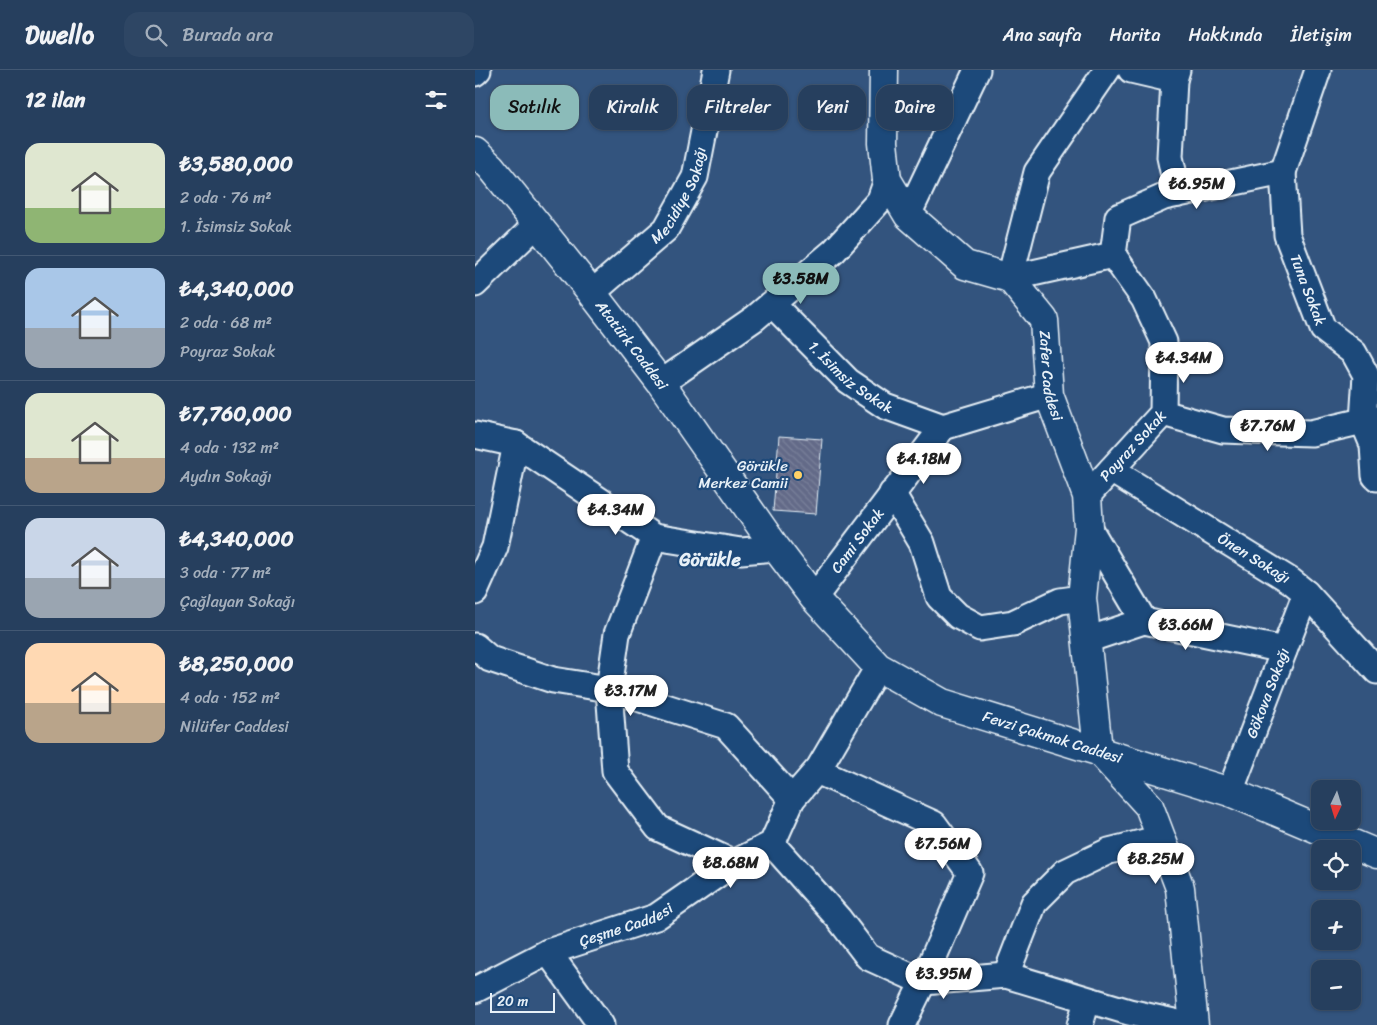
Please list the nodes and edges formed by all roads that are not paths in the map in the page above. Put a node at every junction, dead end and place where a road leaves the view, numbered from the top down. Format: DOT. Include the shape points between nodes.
graph roads {
  1 [pos="478,70"];
  2 [pos="716,70"];
  3 [pos="884,70"];
  4 [pos="977,70"];
  5 [pos="1107,70"];
  6 [pos="1131,70"];
  7 [pos="1318,70"];
  8 [pos="475,73"];
  9 [pos="1176,75"];
  10 [pos="475,152"];
  11 [pos="1283,172"];
  12 [pos="887,180"];
  13 [pos="1177,194"];
  14 [pos="908,215"];
  15 [pos="537,224"];
  16 [pos="1113,255"];
  17 [pos="1010,278"];
  18 [pos="475,284"];
  19 [pos="592,293"];
  20 [pos="772,304"];
  21 [pos="661,383"];
  22 [pos="1049,395"];
  23 [pos="1163,413"];
  24 [pos="1370,420"];
  25 [pos="943,427"];
  26 [pos="475,435"];
  27 [pos="516,444"];
  28 [pos="1111,470"];
  29 [pos="1377,478"];
  30 [pos="892,494"];
  31 [pos="1087,496"];
  32 [pos="1089,528"];
  33 [pos="654,537"];
  34 [pos="776,548"];
  35 [pos="475,592"];
  36 [pos="1305,593"];
  37 [pos="814,598"];
  38 [pos="1082,598"];
  39 [pos="1144,622"];
  40 [pos="1087,640"];
  41 [pos="475,646"];
  42 [pos="1284,650"];
  43 [pos="878,667"];
  44 [pos="1377,670"];
  45 [pos="609,689"];
  46 [pos="1098,750"];
  47 [pos="817,771"];
  48 [pos="1230,792"];
  49 [pos="792,799"];
  50 [pos="1161,838"];
  51 [pos="771,844"];
  52 [pos="1377,854"];
  53 [pos="734,863"];
  54 [pos="548,952"];
  55 [pos="1006,975"];
  56 [pos="923,982"];
  57 [pos="475,990"];
  58 [pos="1087,1000"];
  59 [pos="601,1025"];
  60 [pos="902,1025"];
  61 [pos="1081,1025"];
  62 [pos="1187,1025"];
  63 [pos="1193,1025"];
  1 -- 8 [label="street"];
  2 -- 19 [label="street, Mecidiye Sokağı" via="695,177 666,229"];
  3 -- 12 [label="street" via="883,143"];
  4 -- 14 [label="street"];
  5 -- 17 [label="street" via="1037,172"];
  6 -- 9 [label="street"];
  7 -- 11 [label="street"];
  9 -- 13 [label="street" via="1170,157"];
  10 -- 15 [label="street, Atatürk Caddesi"];
  11 -- 13 [label="street"];
  11 -- 24 [label="street, Tuna Sokak" via="1287,235 1323,329 1354,353 1366,376"];
  12 -- 14 [label="street"];
  12 -- 20 [label="street" via="880,200 834,251"];
  13 -- 16 [label="street" via="1118,217"];
  14 -- 17 [label="street" via="965,265"];
  15 -- 18 [label="street"];
  15 -- 19 [label="street, Atatürk Caddesi"];
  16 -- 17 [label="street"];
  16 -- 23 [label="street, Poyraz Sokak" via="1145,299 1164,342"];
  17 -- 22 [label="street, Zafer Caddesi" via="1043,320"];
  19 -- 21 [label="street, Atatürk Caddesi"];
  20 -- 21 [label="street"];
  20 -- 25 [label="street, 1. İsimsiz Sokak" via="848,381 885,406"];
  21 -- 34 [label="street, Atatürk Caddesi"];
  22 -- 25 [label="street"];
  22 -- 31 [label="street, Zafer Caddesi"];
  23 -- 24 [label="street" via="1223,430 1311,433"];
  23 -- 28 [label="street, Poyraz Sokak"];
  24 -- 29 [label="street, Tuna Sokak"];
  25 -- 30 [label="street, Cami Sokak"];
  26 -- 27 [label="street"];
  27 -- 33 [label="street"];
  27 -- 35 [label="street" via="495,547"];
  28 -- 31 [label="street, Poyraz Sokak"];
  28 -- 36 [label="street, Önen Sokağı" via="1291,581"];
  30 -- 37 [label="street, Cami Sokak"];
  30 -- 38 [label="street" via="922,543 939,597 958,616 980,628 1013,623 1060,601"];
  31 -- 32 [label="street, Zafer Caddesi"];
  32 -- 38 [label="street, Zafer Caddesi"];
  32 -- 39 [label="street"];
  33 -- 34 [label="street" via="741,551"];
  33 -- 45 [label="street" via="617,634"];
  34 -- 37 [label="street, Fevzi Çakmak Caddesi"];
  36 -- 42 [label="street, Gökova Sokağı"];
  36 -- 44 [label="street, Önen Sokağı"];
  37 -- 43 [label="street, Fevzi Çakmak Caddesi"];
  38 -- 40 [label="street, Zafer Caddesi"];
  39 -- 40 [label="street"];
  39 -- 42 [label="street"];
  40 -- 46 [label="street, Zafer Caddesi"];
  41 -- 45 [label="street" via="490,659 553,680"];
  42 -- 48 [label="street, Gökova Sokağı"];
  43 -- 46 [label="street, Fevzi Çakmak Caddesi" via="942,703"];
  43 -- 47 [label="street"];
  45 -- 49 [label="street" via="726,726"];
  45 -- 53 [label="street" via="615,771 658,828"];
  46 -- 48 [label="street, Fevzi Çakmak Caddesi"];
  46 -- 50 [label="street" via="1149,806"];
  47 -- 49 [label="street"];
  47 -- 56 [label="street" via="934,824 970,873"];
  48 -- 52 [label="street, Fevzi Çakmak Caddesi"];
  49 -- 51 [label="street"];
  50 -- 55 [label="street" via="1109,850 1065,872 1034,903"];
  50 -- 63 [label="street" via="1180,888"];
  51 -- 53 [label="street, Çeşme Caddesi"];
  51 -- 56 [label="street" via="839,919 868,957"];
  53 -- 54 [label="street, Çeşme Caddesi" via="657,917"];
  54 -- 57 [label="street, Çeşme Caddesi"];
  54 -- 59 [label="street"];
  55 -- 56 [label="street"];
  55 -- 58 [label="street"];
  56 -- 60 [label="street"];
  58 -- 61 [label="street"];
  58 -- 62 [label="street"];
}
